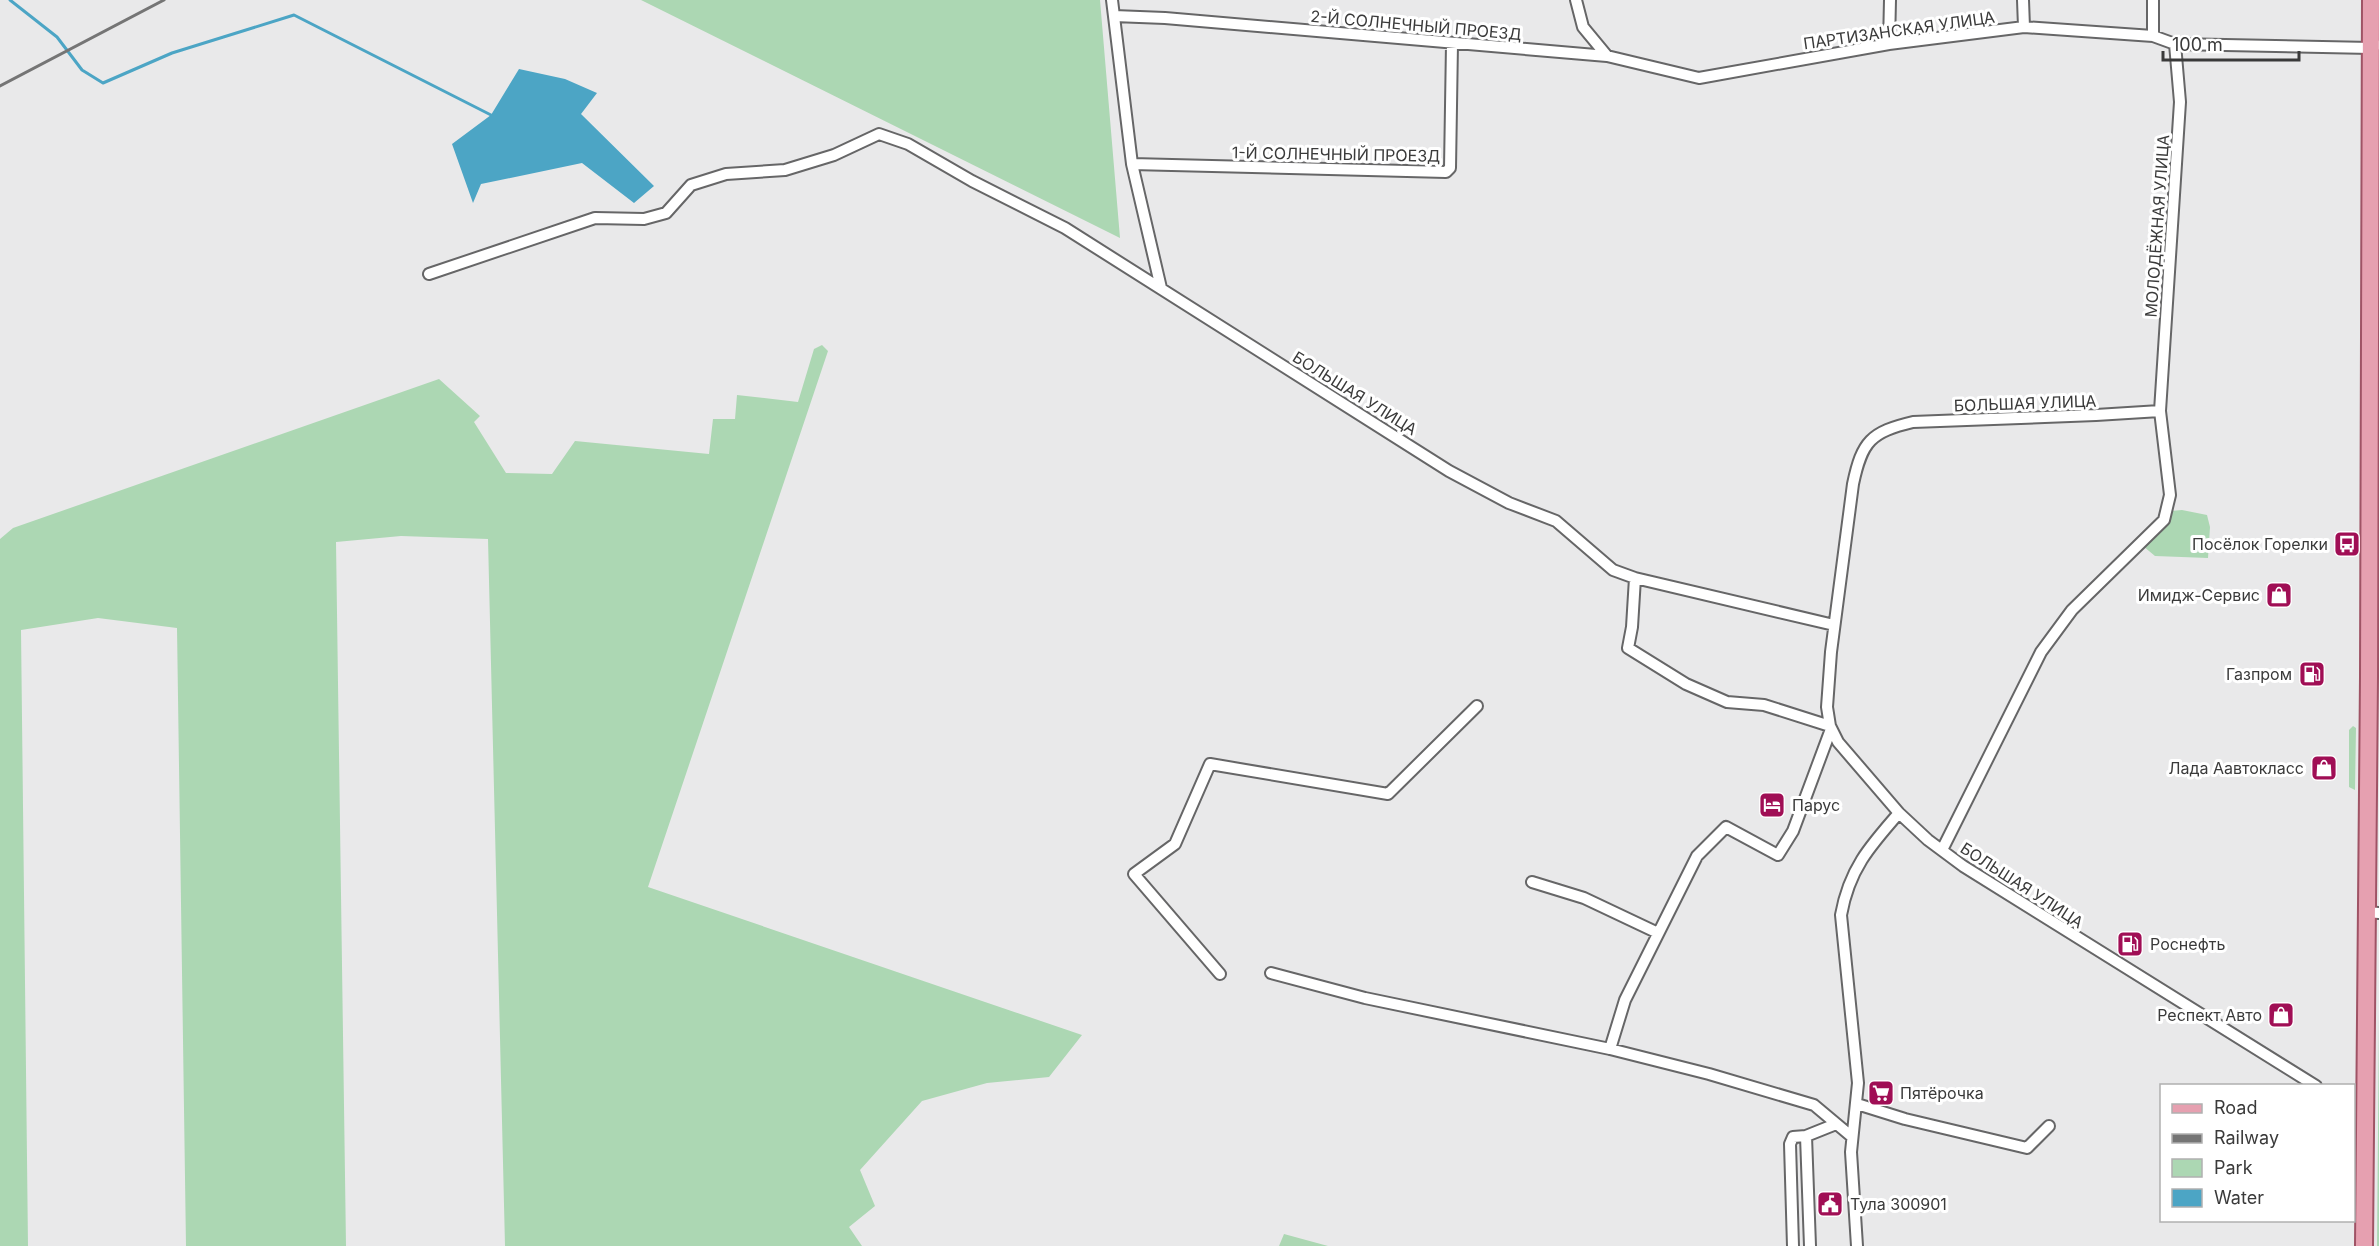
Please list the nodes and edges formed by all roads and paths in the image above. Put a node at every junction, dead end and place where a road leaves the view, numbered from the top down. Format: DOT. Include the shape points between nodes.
graph roads {
  1 [pos="1112,0"];
  2 [pos="1576,0"];
  3 [pos="1890,0"];
  4 [pos="2023,0"];
  5 [pos="2152,0"];
  6 [pos="2371,0"];
  7 [pos="1114,16"];
  8 [pos="2024,27"];
  9 [pos="2153,36"];
  10 [pos="1452,44"];
  11 [pos="1889,44"];
  12 [pos="2175,44"];
  13 [pos="2375,45"];
  14 [pos="1607,56"];
  15 [pos="1132,164"];
  16 [pos="429,274"];
  17 [pos="1161,288"];
  18 [pos="2160,411"];
  19 [pos="2374,518"];
  20 [pos="1635,578"];
  21 [pos="2374,603"];
  22 [pos="1834,625"];
  23 [pos="1477,706"];
  24 [pos="1831,728"];
  25 [pos="1899,813"];
  26 [pos="1942,850"];
  27 [pos="1532,882"];
  28 [pos="2373,913"];
  29 [pos="1658,933"];
  30 [pos="1220,974"];
  31 [pos="1271,974"];
  32 [pos="1610,1049"];
  33 [pos="2313,1084"];
  34 [pos="2360,1100"];
  35 [pos="1857,1104"];
  36 [pos="1836,1124"];
  37 [pos="2049,1126"];
  38 [pos="1806,1136"];
  39 [pos="1851,1136"];
  40 [pos="1794,1246"];
  41 [pos="1810,1246"];
  42 [pos="1857,1246"];
  43 [pos="2364,1246"];
  1 -- 7 [label="street"];
  2 -- 14 [label="street" via="1583,27"];
  3 -- 11 [label="street"];
  4 -- 8 [label="street"];
  5 -- 9 [label="street"];
  6 -- 13 [label="main road"];
  7 -- 10 [label="street, 2-Й СОЛНЕЧНЫЙ ПРОЕЗД"];
  7 -- 15 [label="street"];
  8 -- 9 [label="street, ПАРТИЗАНСКАЯ УЛИЦА"];
  8 -- 11 [label="street, ПАРТИЗАНСКАЯ УЛИЦА"];
  9 -- 12 [label="street, ПАРТИЗАНСКАЯ УЛИЦА"];
  10 -- 14 [label="street, 2-Й СОЛНЕЧНЫЙ ПРОЕЗД"];
  10 -- 15 [label="street, 1-Й СОЛНЕЧНЫЙ ПРОЕЗД" via="1450,168 1446,172"];
  11 -- 14 [label="street, ПАРТИЗАНСКАЯ УЛИЦА" via="1699,78"];
  12 -- 13 [label="street, ПАРТИЗАНСКАЯ УЛИЦА"];
  12 -- 18 [label="street, МОЛОДЁЖНАЯ УЛИЦА" via="2180,102"];
  13 -- 19 [label="main road"];
  15 -- 17 [label="street"];
  16 -- 17 [label="street, БОЛЬШАЯ УЛИЦА" via="595,218 644,219 666,213 691,185 726,174 785,170 834,155 879,134 908,144 1065,228"];
  17 -- 20 [label="street, БОЛЬШАЯ УЛИЦА" via="1449,471 1509,503 1556,521 1613,570"];
  18 -- 22 [label="street, БОЛЬШАЯ УЛИЦА" via="1913,422 1886,429 1871,439 1858,460"];
  18 -- 26 [label="street, МОЛОДЁЖНАЯ УЛИЦА" via="2170,495 2164,520 2072,610 2041,652"];
  19 -- 21 [label="main road"];
  20 -- 22 [label="street, БОЛЬШАЯ УЛИЦА"];
  20 -- 24 [label="street" via="1628,648 1686,684 1727,702 1764,705"];
  21 -- 28 [label="main road"];
  22 -- 24 [label="street, БОЛЬШАЯ УЛИЦА" via="1827,707"];
  23 -- 30 [label="street" via="1388,794 1210,764 1175,844 1134,874"];
  24 -- 25 [label="street, БОЛЬШАЯ УЛИЦА" via="1838,742"];
  24 -- 29 [label="street" via="1793,831 1778,855 1726,827 1697,856"];
  25 -- 26 [label="street, БОЛЬШАЯ УЛИЦА"];
  25 -- 35 [label="street" via="1854,871 1845,890 1841,915 1857,1065"];
  26 -- 33 [label="street, БОЛЬШАЯ УЛИЦА"];
  27 -- 29 [label="street" via="1584,898"];
  28 -- 34 [label="main road"];
  29 -- 32 [label="street" via="1625,1000"];
  31 -- 32 [label="street" via="1365,998"];
  32 -- 36 [label="street" via="1814,1105"];
  34 -- 43 [label="main road"];
  35 -- 37 [label="street" via="2027,1148"];
  35 -- 39 [label="street"];
  36 -- 38 [label="street"];
  36 -- 39 [label="street"];
  38 -- 40 [label="street" via="1793,1137 1790,1150"];
  38 -- 41 [label="street"];
  39 -- 42 [label="street"];
}
